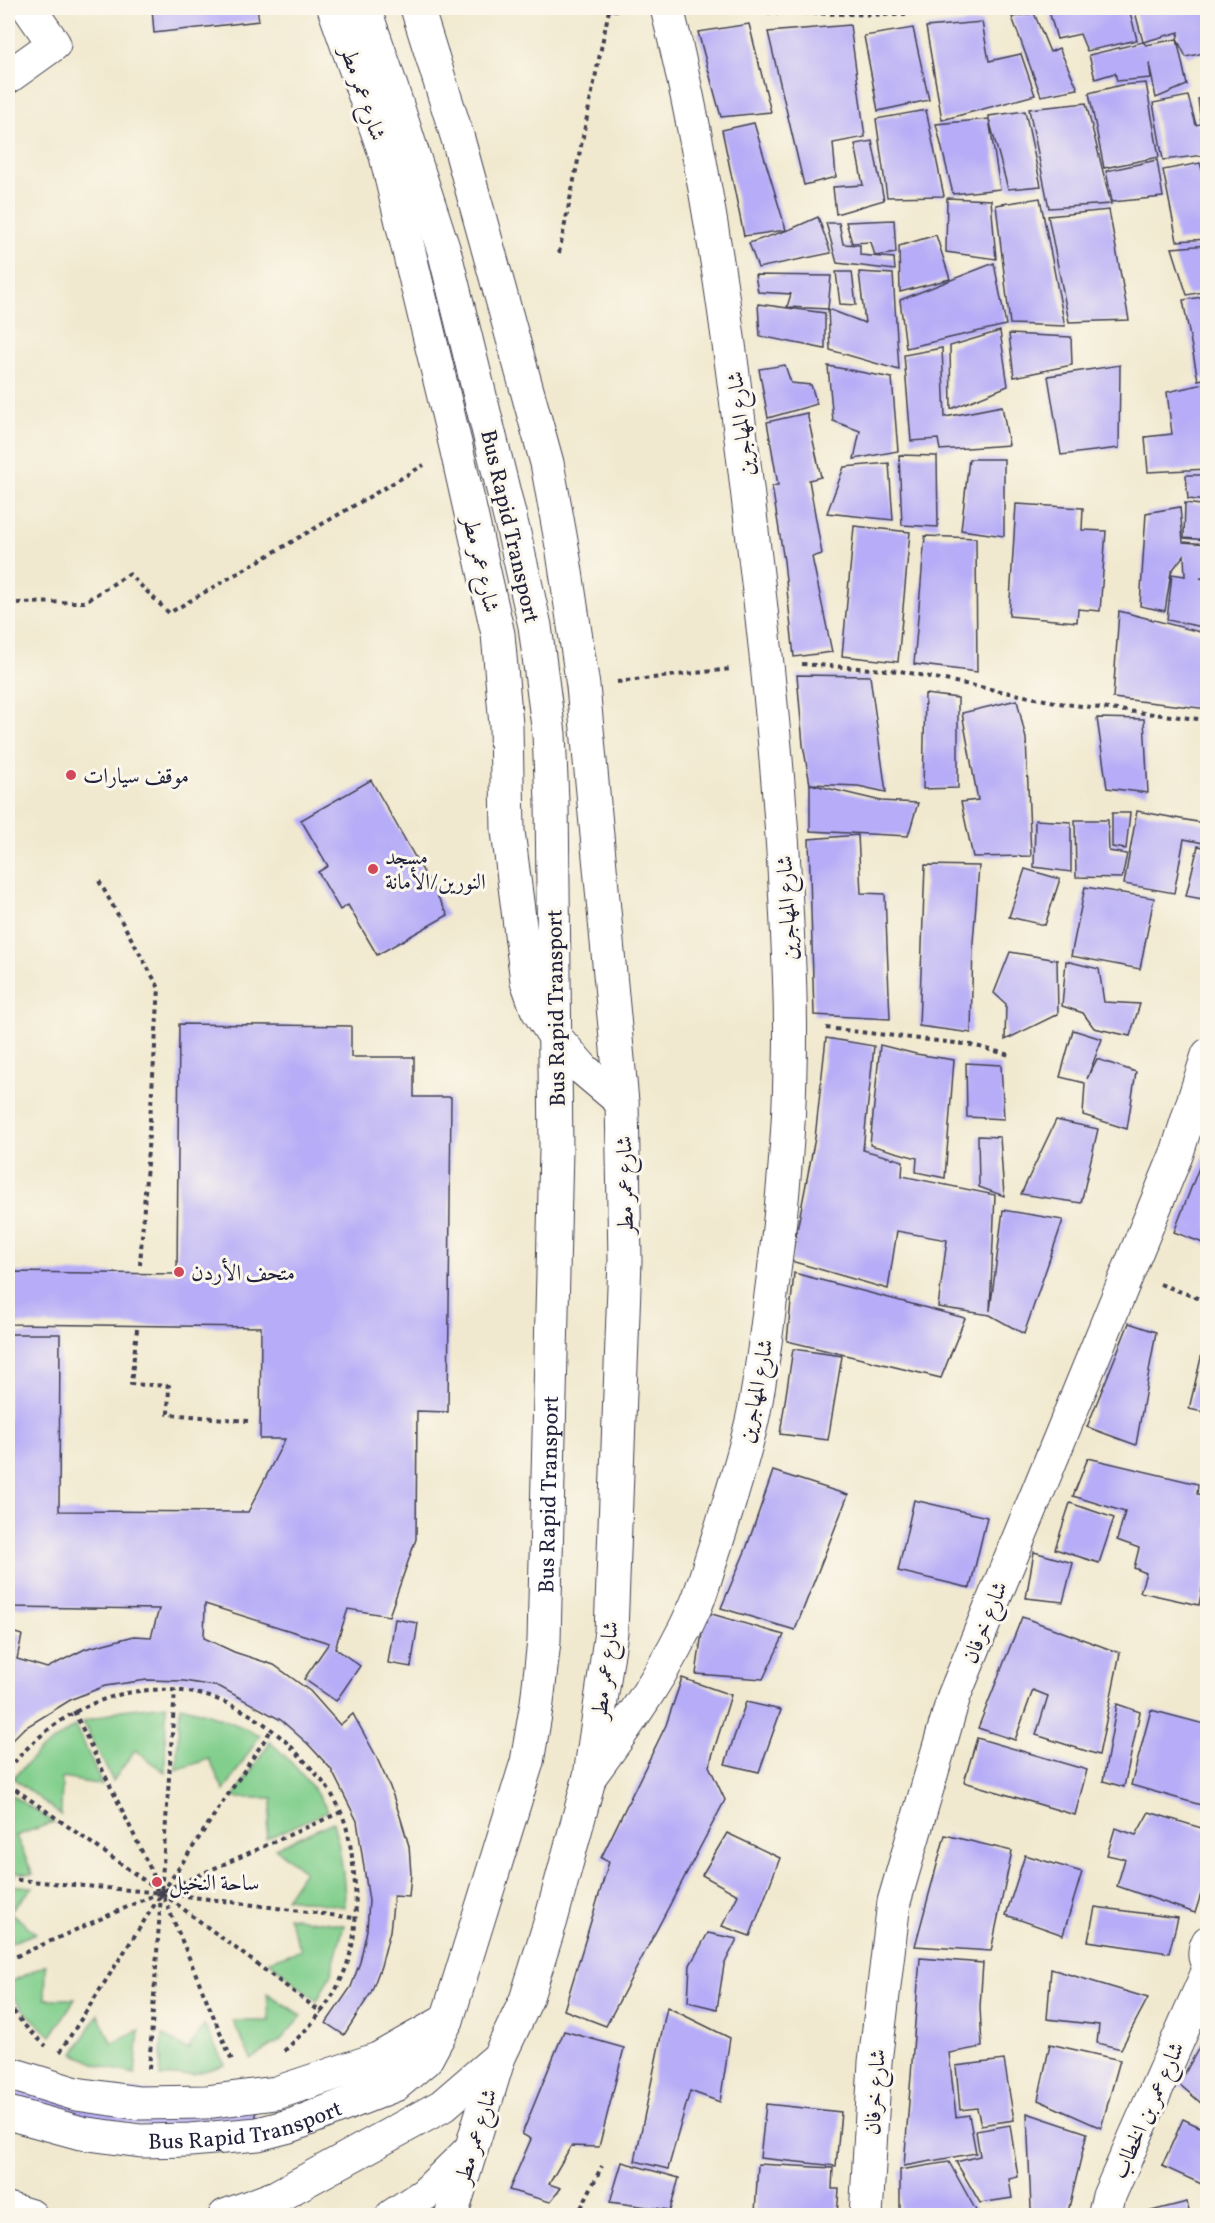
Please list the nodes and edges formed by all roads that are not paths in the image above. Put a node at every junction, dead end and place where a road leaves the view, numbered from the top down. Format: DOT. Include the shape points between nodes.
graph roads {
  1 [pos="29,8"];
  2 [pos="334,8"];
  3 [pos="363,8"];
  4 [pos="417,8"];
  5 [pos="668,9"];
  6 [pos="8,77"];
  7 [pos="555,1038"];
  8 [pos="1208,1055"];
  9 [pos="622,1102"];
  10 [pos="590,1776"];
  11 [pos="1208,1942"];
  12 [pos="1208,1964"];
  13 [pos="1208,1972"];
  14 [pos="447,2020"];
  15 [pos="499,2057"];
  16 [pos="8,2073"];
  17 [pos="8,2113"];
  18 [pos="471,2149"];
  19 [pos="8,2210"];
  20 [pos="449,2213"];
  21 [pos="31,2216"];
  22 [pos="225,2216"];
  23 [pos="392,2216"];
  24 [pos="866,2216"];
  25 [pos="1104,2216"];
  1 -- 6 [label="street" via="54,44"];
  2 -- 7 [label="street, شارع عمر مطر" via="386,156 498,634 506,725 508,831 527,981 537,1009"];
  3 -- 7 [label="street, Bus Rapid Transport" via="445,254 535,626 549,734"];
  4 -- 9 [label="street, شارع عمر مطر" via="458,139 547,464 584,686"];
  5 -- 10 [label="street, شارع المهاجرين" via="690,103 717,258 738,403 767,664 789,949 786,1162 765,1343 751,1422 725,1517 697,1603 674,1649 621,1735"];
  7 -- 9 [label="street, شارع عمر مطر" via="584,1070"];
  7 -- 14 [label="street, Bus Rapid Transport" via="556,1149 544,1641 526,1762"];
  8 -- 24 [label="street, شارع خرفان" via="1177,1153 954,1696 894,1902 875,2062"];
  9 -- 10 [label="street, شارع عمر مطر" via="625,1260 611,1632"];
  10 -- 15 [label="street, شارع عمر مطر" via="529,1988"];
  11 -- 12 [label="street" via="1204,1949"];
  13 -- 25 [label="street, شارع عمر بن الخطاب" via="1109,2196"];
  14 -- 16 [label="street, Bus Rapid Transport" via="378,2059 276,2092 206,2102 129,2101 76,2094"];
  14 -- 17 [label="street, Bus Rapid Transport" via="426,2059 395,2085 293,2125 258,2133 141,2140 81,2133"];
  15 -- 18 [label="street, شارع عمر مطر"];
  15 -- 22 [label="street" via="442,2106 276,2197"];
  18 -- 20 [label="street, شارع عمر مطر"];
  18 -- 23 [label="street" via="425,2194"];
  19 -- 21 [label="street"];
}
